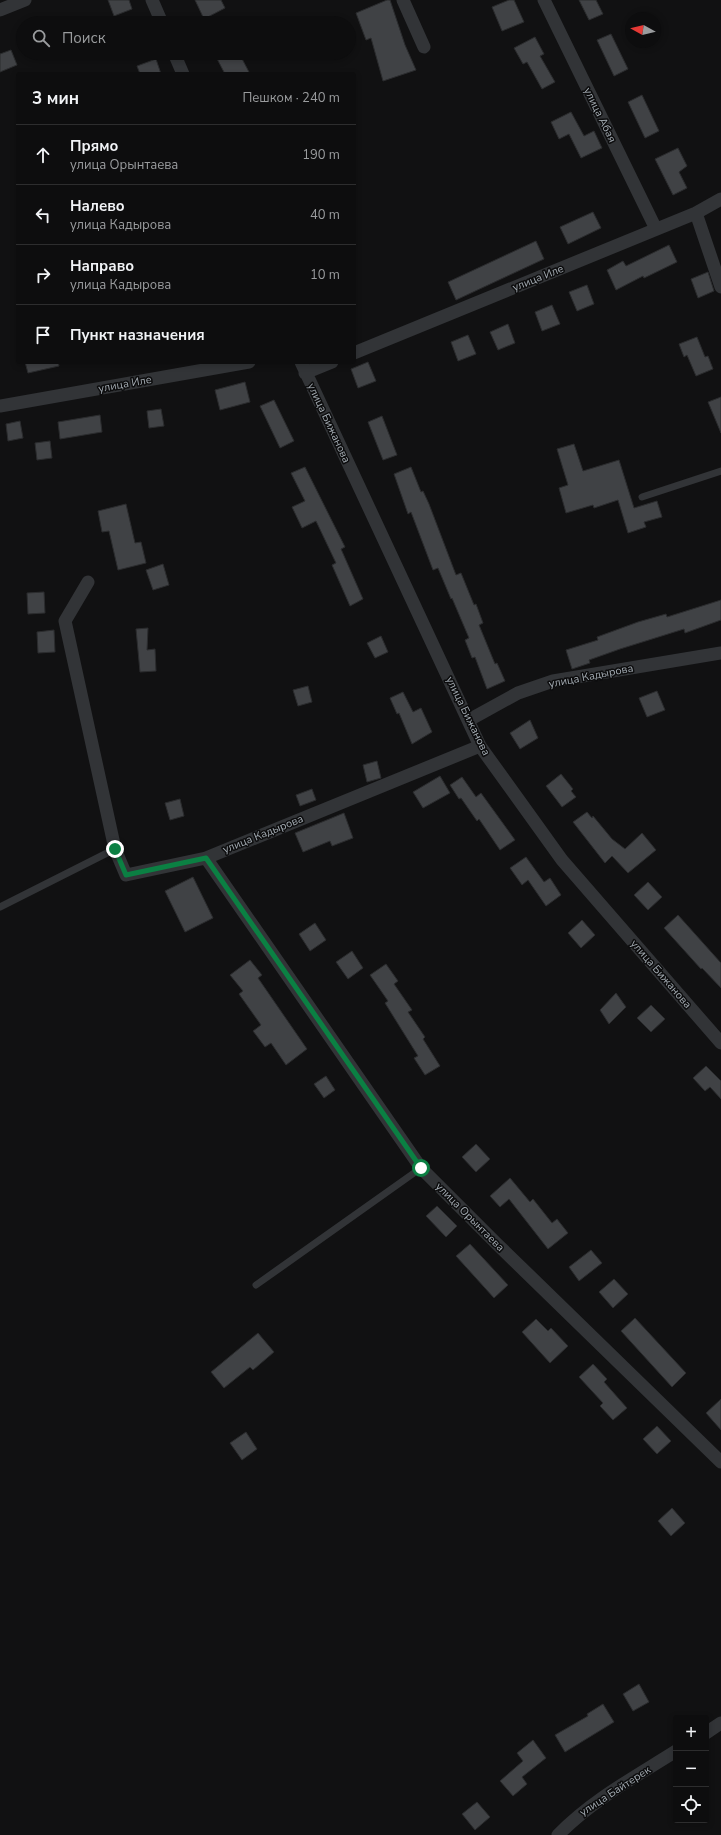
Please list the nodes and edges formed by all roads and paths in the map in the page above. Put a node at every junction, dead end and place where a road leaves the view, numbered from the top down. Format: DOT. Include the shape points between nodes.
graph roads {
  1 [pos="25,0"];
  2 [pos="152,0"];
  3 [pos="403,0"];
  4 [pos="544,0"];
  5 [pos="0,10"];
  6 [pos="159,16"];
  7 [pos="424,46"];
  8 [pos="177,60"];
  9 [pos="182,72"];
  10 [pos="721,200"];
  11 [pos="696,213"];
  12 [pos="656,229"];
  13 [pos="721,287"];
  14 [pos="356,352"];
  15 [pos="238,364"];
  16 [pos="322,364"];
  17 [pos="303,368"];
  18 [pos="0,406"];
  19 [pos="721,471"];
  20 [pos="642,497"];
  21 [pos="88,582"];
  22 [pos="721,653"];
  23 [pos="469,720"];
  24 [pos="480,746"];
  25 [pos="115,849"];
  26 [pos="206,858"];
  27 [pos="0,908"];
  28 [pos="721,1043"];
  29 [pos="421,1168"];
  30 [pos="256,1285"];
  31 [pos="721,1462"];
  32 [pos="721,1723"];
  33 [pos="709,1731"];
  34 [pos="673,1753"];
  35 [pos="558,1835"];
  1 -- 5 [label="street"];
  2 -- 6 [label="street"];
  3 -- 7 [label="street"];
  4 -- 12 [label="street, улица Абая"];
  8 -- 9 [label="street"];
  10 -- 11 [label="street, улица Иле"];
  11 -- 12 [label="street, улица Иле"];
  11 -- 13 [label="street"];
  12 -- 14 [label="street, улица Иле"];
  15 -- 18 [label="street, улица Иле"];
  16 -- 17 [label="street"];
  17 -- 23 [label="street, улица Бижанова"];
  19 -- 20 [label="lane"];
  21 -- 25 [label="street, улица Кадырова" via="65,621"];
  22 -- 23 [label="street, улица Кадырова" via="553,682 518,693"];
  23 -- 24 [label="street, улица Бижанова"];
  24 -- 26 [label="street, улица Кадырова"];
  24 -- 28 [label="street, улица Бижанова" via="562,860"];
  25 -- 26 [label="street, улица Кадырова" via="126,875"];
  25 -- 27 [label="lane"];
  26 -- 29 [label="street, улица Орынтаева"];
  29 -- 30 [label="lane"];
  29 -- 31 [label="street, улица Орынтаева"];
  32 -- 33 [label="street"];
  34 -- 35 [label="street, улица Байтерек" via="602,1798 576,1817"];
}
